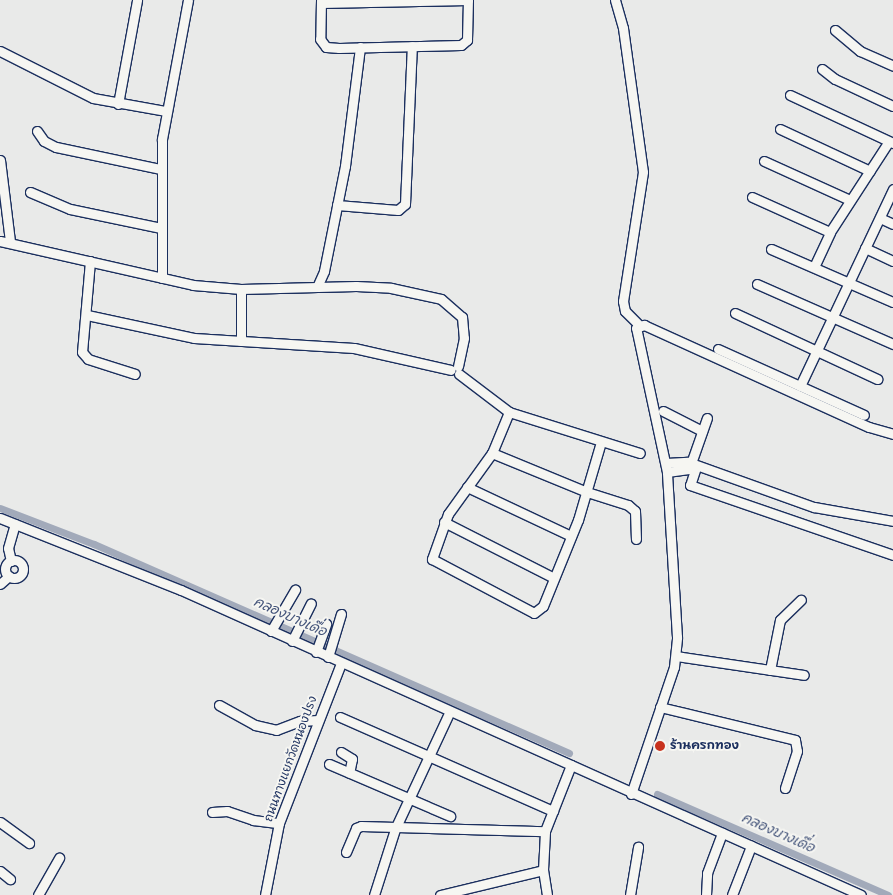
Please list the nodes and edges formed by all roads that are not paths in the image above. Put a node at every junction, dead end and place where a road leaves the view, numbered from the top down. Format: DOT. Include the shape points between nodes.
graph roads {
  1 [pos="137,0"];
  2 [pos="188,0"];
  3 [pos="468,0"];
  4 [pos="615,0"];
  5 [pos="321,2"];
  6 [pos="835,30"];
  7 [pos="412,46"];
  8 [pos="360,47"];
  9 [pos="2,54"];
  10 [pos="893,66"];
  11 [pos="822,69"];
  12 [pos="790,95"];
  13 [pos="118,104"];
  14 [pos="893,106"];
  15 [pos="165,111"];
  16 [pos="780,129"];
  17 [pos="37,131"];
  18 [pos="891,142"];
  19 [pos="0,160"];
  20 [pos="764,161"];
  21 [pos="160,169"];
  22 [pos="870,171"];
  23 [pos="893,190"];
  24 [pos="30,192"];
  25 [pos="752,197"];
  26 [pos="850,200"];
  27 [pos="338,205"];
  28 [pos="880,218"];
  29 [pos="893,224"];
  30 [pos="161,228"];
  31 [pos="830,232"];
  32 [pos="0,240"];
  33 [pos="10,242"];
  34 [pos="865,248"];
  35 [pos="771,249"];
  36 [pos="90,261"];
  37 [pos="893,261"];
  38 [pos="814,267"];
  39 [pos="324,271"];
  40 [pos="162,278"];
  41 [pos="849,282"];
  42 [pos="757,284"];
  43 [pos="337,286"];
  44 [pos="318,287"];
  45 [pos="241,289"];
  46 [pos="893,302"];
  47 [pos="735,313"];
  48 [pos="87,316"];
  49 [pos="833,317"];
  50 [pos="638,325"];
  51 [pos="240,341"];
  52 [pos="893,344"];
  53 [pos="718,349"];
  54 [pos="816,351"];
  55 [pos="456,370"];
  56 [pos="134,374"];
  57 [pos="877,379"];
  58 [pos="800,386"];
  59 [pos="663,411"];
  60 [pos="509,412"];
  61 [pos="864,415"];
  62 [pos="706,418"];
  63 [pos="702,431"];
  64 [pos="893,434"];
  65 [pos="601,442"];
  66 [pos="492,453"];
  67 [pos="640,453"];
  68 [pos="694,466"];
  69 [pos="666,467"];
  70 [pos="467,487"];
  71 [pos="587,492"];
  72 [pos="0,518"];
  73 [pos="444,522"];
  74 [pos="891,523"];
  75 [pos="15,524"];
  76 [pos="571,536"];
  77 [pos="636,539"];
  78 [pos="893,555"];
  79 [pos="11,561"];
  80 [pos="5,571"];
  81 [pos="554,578"];
  82 [pos="0,584"];
  83 [pos="295,590"];
  84 [pos="801,600"];
  85 [pos="311,603"];
  86 [pos="341,614"];
  87 [pos="326,624"];
  88 [pos="274,627"];
  89 [pos="294,636"];
  90 [pos="318,648"];
  91 [pos="330,652"];
  92 [pos="676,656"];
  93 [pos="341,663"];
  94 [pos="770,670"];
  95 [pos="804,675"];
  96 [pos="219,706"];
  97 [pos="660,707"];
  98 [pos="450,710"];
  99 [pos="340,718"];
  100 [pos="317,723"];
  101 [pos="341,752"];
  102 [pos="429,757"];
  103 [pos="329,764"];
  104 [pos="570,765"];
  105 [pos="349,773"];
  106 [pos="785,788"];
  107 [pos="631,794"];
  108 [pos="409,798"];
  109 [pos="553,811"];
  110 [pos="212,812"];
  111 [pos="450,816"];
  112 [pos="0,822"];
  113 [pos="280,823"];
  114 [pos="396,829"];
  115 [pos="545,831"];
  116 [pos="722,833"];
  117 [pos="29,843"];
  118 [pos="751,846"];
  119 [pos="638,847"];
  120 [pos="346,852"];
  121 [pos="59,858"];
  122 [pos="543,870"];
  123 [pos="0,871"];
  124 [pos="10,879"];
  125 [pos="38,895"];
  126 [pos="265,895"];
  127 [pos="374,895"];
  128 [pos="441,895"];
  129 [pos="547,895"];
  130 [pos="630,895"];
  131 [pos="706,895"];
  132 [pos="732,895"];
  133 [pos="861,895"];
  1 -- 13 [label="street"];
  2 -- 15 [label="street"];
  3 -- 5 [label="street"];
  3 -- 7 [label="street" via="465,43 457,46"];
  4 -- 50 [label="street" via="623,28 643,172 623,301 625,311"];
  5 -- 8 [label="street" via="319,35 323,45"];
  6 -- 10 [label="street" via="860,51"];
  7 -- 8 [label="street"];
  7 -- 27 [label="street" via="405,204 398,210"];
  8 -- 27 [label="street"];
  9 -- 13 [label="street" via="93,98"];
  11 -- 14 [label="street" via="835,79"];
  12 -- 18 [label="street"];
  13 -- 15 [label="street"];
  15 -- 21 [label="street"];
  16 -- 22 [label="street"];
  17 -- 21 [label="street" via="44,141 56,147"];
  18 -- 22 [label="street"];
  19 -- 33 [label="street"];
  20 -- 26 [label="street"];
  21 -- 30 [label="street"];
  22 -- 26 [label="street"];
  23 -- 28 [label="street"];
  24 -- 30 [label="street" via="70,209"];
  25 -- 31 [label="street"];
  26 -- 31 [label="street"];
  27 -- 39 [label="street"];
  28 -- 29 [label="street"];
  28 -- 34 [label="street"];
  30 -- 40 [label="street"];
  31 -- 38 [label="street"];
  32 -- 33 [label="street"];
  33 -- 36 [label="street"];
  34 -- 37 [label="street"];
  34 -- 41 [label="street"];
  35 -- 38 [label="street"];
  36 -- 40 [label="street"];
  36 -- 48 [label="street"];
  38 -- 41 [label="street"];
  39 -- 43 [label="street"];
  39 -- 44 [label="street"];
  40 -- 45 [label="street" via="193,285"];
  41 -- 46 [label="street"];
  41 -- 49 [label="street"];
  42 -- 49 [label="street"];
  43 -- 44 [label="street"];
  43 -- 55 [label="street" via="391,288 450,303 462,317 464,326"];
  44 -- 45 [label="street"];
  45 -- 51 [label="street"];
  47 -- 54 [label="street"];
  48 -- 51 [label="street" via="163,333"];
  48 -- 56 [label="street" via="82,347 85,356"];
  49 -- 52 [label="street"];
  49 -- 54 [label="street"];
  50 -- 64 [label="street"];
  50 -- 69 [label="street" via="636,332"];
  51 -- 55 [label="street" via="354,348"];
  53 -- 58 [label="street"];
  54 -- 57 [label="street"];
  54 -- 58 [label="street"];
  55 -- 60 [label="street"];
  58 -- 61 [label="street"];
  59 -- 63 [label="street"];
  60 -- 65 [label="street"];
  60 -- 66 [label="street"];
  62 -- 63 [label="street"];
  63 -- 68 [label="street"];
  65 -- 67 [label="street"];
  65 -- 71 [label="street"];
  66 -- 70 [label="street"];
  66 -- 71 [label="street"];
  68 -- 69 [label="street" via="684,470"];
  68 -- 74 [label="street" via="814,507"];
  68 -- 78 [label="street" via="690,484"];
  69 -- 92 [label="street" via="674,546"];
  70 -- 73 [label="street"];
  70 -- 76 [label="street"];
  71 -- 76 [label="street"];
  71 -- 77 [label="street" via="632,507"];
  72 -- 75 [label="street"];
  73 -- 81 [label="street"];
  73 -- 81 [label="street" via="432,558 530,611 540,610"];
  75 -- 79 [label="street" via="8,548"];
  75 -- 88 [label="street"];
  76 -- 81 [label="street"];
  79 -- 80 [label="street"];
  79 -- 80 [label="street" via="19,562 22,570 17,577"];
  80 -- 82 [label="street"];
  83 -- 88 [label="street"];
  84 -- 94 [label="street" via="780,620"];
  85 -- 89 [label="street"];
  86 -- 91 [label="street"];
  87 -- 90 [label="street"];
  88 -- 89 [label="street"];
  89 -- 90 [label="street"];
  90 -- 91 [label="street"];
  91 -- 93 [label="street"];
  92 -- 94 [label="street"];
  92 -- 97 [label="street"];
  93 -- 98 [label="street"];
  93 -- 100 [label="street, ถนนทางแยกวัดหนองปรง"];
  94 -- 95 [label="street"];
  96 -- 100 [label="street" via="276,730 295,724"];
  97 -- 106 [label="street" via="795,740 797,751"];
  97 -- 107 [label="street"];
  98 -- 102 [label="street"];
  98 -- 104 [label="street"];
  99 -- 102 [label="street"];
  100 -- 113 [label="street, ถนนทางแยกวัดหนองปรง"];
  101 -- 105 [label="street" via="352,759"];
  102 -- 108 [label="street"];
  102 -- 109 [label="street"];
  103 -- 105 [label="street"];
  104 -- 107 [label="street"];
  104 -- 109 [label="street"];
  105 -- 108 [label="street"];
  107 -- 116 [label="street"];
  108 -- 111 [label="street"];
  108 -- 114 [label="street"];
  109 -- 115 [label="street"];
  110 -- 113 [label="street" via="228,811 252,820"];
  112 -- 117 [label="street"];
  113 -- 126 [label="street, ถนนทางแยกวัดหนองปรง"];
  114 -- 115 [label="street"];
  114 -- 120 [label="street" via="356,828"];
  114 -- 127 [label="street"];
  115 -- 122 [label="street"];
  116 -- 118 [label="street"];
  116 -- 131 [label="street" via="707,873"];
  118 -- 132 [label="street"];
  118 -- 133 [label="street"];
  119 -- 130 [label="street"];
  121 -- 125 [label="street"];
  122 -- 128 [label="street"];
  122 -- 129 [label="street"];
  123 -- 124 [label="street"];
}
